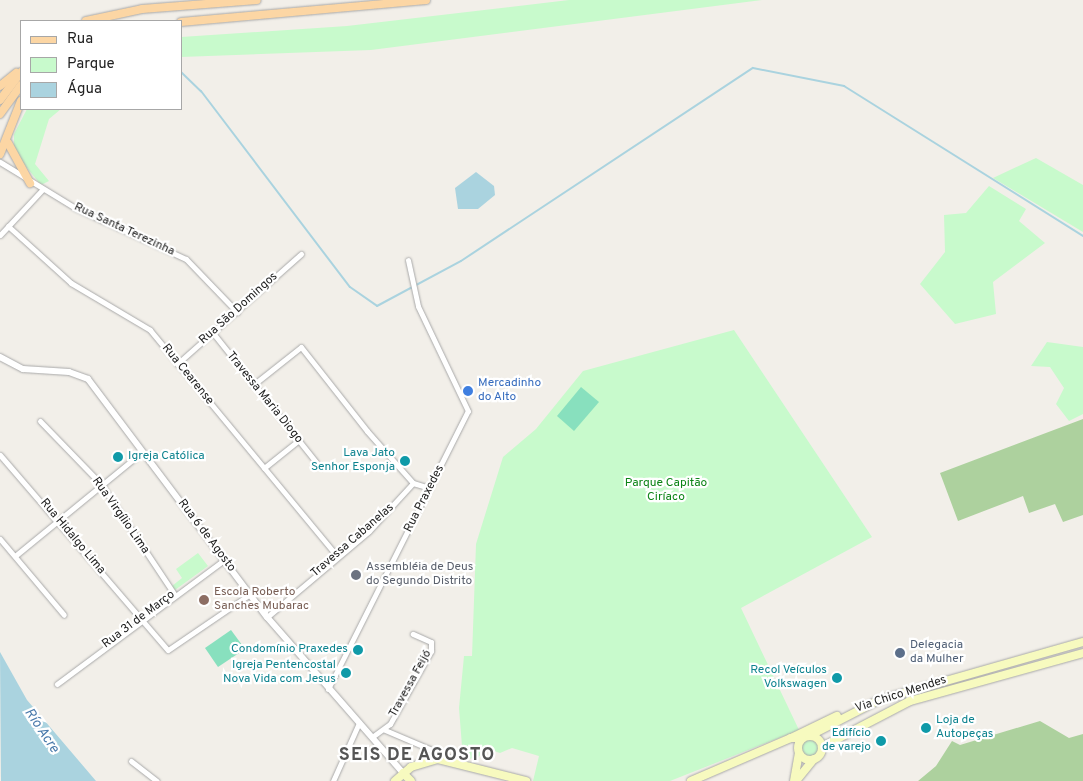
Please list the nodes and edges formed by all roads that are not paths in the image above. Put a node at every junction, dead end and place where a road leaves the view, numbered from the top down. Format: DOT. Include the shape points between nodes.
graph roads {
  1 [pos="257,0"];
  2 [pos="426,0"];
  3 [pos="208,3"];
  4 [pos="90,20"];
  5 [pos="182,22"];
  6 [pos="20,71"];
  7 [pos="20,71"];
  8 [pos="0,86"];
  9 [pos="20,86"];
  10 [pos="0,100"];
  11 [pos="20,104"];
  12 [pos="0,114"];
  13 [pos="8,143"];
  14 [pos="0,154"];
  15 [pos="0,162"];
  16 [pos="30,183"];
  17 [pos="42,190"];
  18 [pos="8,226"];
  19 [pos="0,235"];
  20 [pos="301,254"];
  21 [pos="408,260"];
  22 [pos="237,312"];
  23 [pos="213,333"];
  24 [pos="0,356"];
  25 [pos="177,364"];
  26 [pos="254,385"];
  27 [pos="40,421"];
  28 [pos="298,440"];
  29 [pos="142,452"];
  30 [pos="0,455"];
  31 [pos="316,462"];
  32 [pos="264,468"];
  33 [pos="413,483"];
  34 [pos="101,484"];
  35 [pos="429,488"];
  36 [pos="59,520"];
  37 [pos="0,539"];
  38 [pos="15,556"];
  39 [pos="337,556"];
  40 [pos="224,560"];
  41 [pos="174,594"];
  42 [pos="250,594"];
  43 [pos="64,615"];
  44 [pos="267,617"];
  45 [pos="142,621"];
  46 [pos="413,634"];
  47 [pos="1083,642"];
  48 [pos="1083,652"];
  49 [pos="57,684"];
  50 [pos="327,689"];
  51 [pos="853,710"];
  52 [pos="359,722"];
  53 [pos="385,730"];
  54 [pos="811,735"];
  55 [pos="372,737"];
  56 [pos="791,738"];
  57 [pos="802,738"];
  58 [pos="781,743"];
  59 [pos="822,747"];
  60 [pos="798,752"];
  61 [pos="814,759"];
  62 [pos="131,761"];
  63 [pos="461,762"];
  64 [pos="403,773"];
  65 [pos="157,781"];
  66 [pos="333,781"];
  67 [pos="395,781"];
  68 [pos="410,781"];
  69 [pos="526,781"];
  70 [pos="691,781"];
  71 [pos="795,781"];
  1 -- 3 [label="main road"];
  2 -- 5 [label="main road" via="338,11"];
  3 -- 4 [label="main road" via="142,8"];
  6 -- 8 [label="main road"];
  7 -- 10 [label="main road"];
  9 -- 12 [label="main road"];
  11 -- 13 [label="main road"];
  13 -- 14 [label="main road"];
  13 -- 16 [label="main road"];
  15 -- 16 [label="street, Rua Santa Terezinha"];
  16 -- 17 [label="street, Rua Santa Terezinha"];
  17 -- 18 [label="street"];
  17 -- 22 [label="street, Rua Santa Terezinha" via="186,259"];
  18 -- 19 [label="street"];
  18 -- 25 [label="street, Rua Cearense" via="72,283 140,321"];
  20 -- 22 [label="street, Rua São Domingos"];
  21 -- 35 [label="street, Rua Praxedes" via="418,306 468,411"];
  22 -- 23 [label="street, Rua São Domingos"];
  23 -- 25 [label="street, Rua São Domingos"];
  23 -- 26 [label="street, Travessa Maria Diogo"];
  24 -- 29 [label="street, Rua 6 de Agosto" via="23,369 69,372 88,379"];
  25 -- 32 [label="street, Rua Cearense"];
  26 -- 28 [label="street, Travessa Maria Diogo"];
  26 -- 33 [label="street" via="301,347 358,421"];
  27 -- 34 [label="street, Rua Virgílio Lima"];
  28 -- 31 [label="street, Travessa Maria Diogo"];
  28 -- 32 [label="street"];
  29 -- 34 [label="street"];
  29 -- 40 [label="street, Rua 6 de Agosto"];
  30 -- 36 [label="street, Rua Hidalgo Lima"];
  32 -- 39 [label="street, Rua Cearense"];
  33 -- 35 [label="street"];
  33 -- 39 [label="street, Travessa Cabanelas" via="369,531"];
  34 -- 36 [label="street"];
  34 -- 41 [label="street, Rua Virgílio Lima"];
  35 -- 50 [label="street, Rua Praxedes" via="355,641"];
  36 -- 38 [label="street"];
  36 -- 45 [label="street, Rua Hidalgo Lima"];
  37 -- 38 [label="street"];
  38 -- 43 [label="street"];
  39 -- 44 [label="street, Travessa Cabanelas"];
  40 -- 41 [label="street, Rua 31 de Março"];
  40 -- 42 [label="street, Rua 6 de Agosto"];
  41 -- 45 [label="street, Rua 31 de Março"];
  42 -- 44 [label="street, Rua 6 de Agosto"];
  42 -- 45 [label="street, Rua Hidalgo Lima" via="168,650"];
  44 -- 50 [label="street, Rua 6 de Agosto"];
  45 -- 49 [label="street, Rua 31 de Março"];
  46 -- 53 [label="street, Travessa Feijó" via="431,642 431,651"];
  47 -- 51 [label="main road, Via Chico Mendes"];
  48 -- 59 [label="main road, Via Chico Mendes" via="910,701"];
  50 -- 52 [label="street, Rua 6 de Agosto"];
  51 -- 54 [label="main road, Via Chico Mendes"];
  51 -- 56 [label="main road"];
  52 -- 55 [label="street, Rua 6 de Agosto"];
  52 -- 66 [label="street"];
  53 -- 55 [label="street, Travessa Feijó"];
  53 -- 63 [label="street"];
  54 -- 57 [label="main road, Via Chico Mendes"];
  54 -- 59 [label="main road"];
  55 -- 64 [label="street, Rua 6 de Agosto"];
  56 -- 57 [label="main road"];
  56 -- 58 [label="main road"];
  57 -- 60 [label="main road"];
  58 -- 60 [label="main road"];
  58 -- 70 [label="main road"];
  59 -- 61 [label="main road"];
  60 -- 61 [label="main road"];
  60 -- 71 [label="main road"];
  61 -- 71 [label="main road"];
  62 -- 65 [label="street"];
  63 -- 64 [label="main road" via="430,760"];
  63 -- 69 [label="main road"];
  64 -- 67 [label="main road"];
  64 -- 68 [label="main road, Rua 6 de Agosto"];
}
